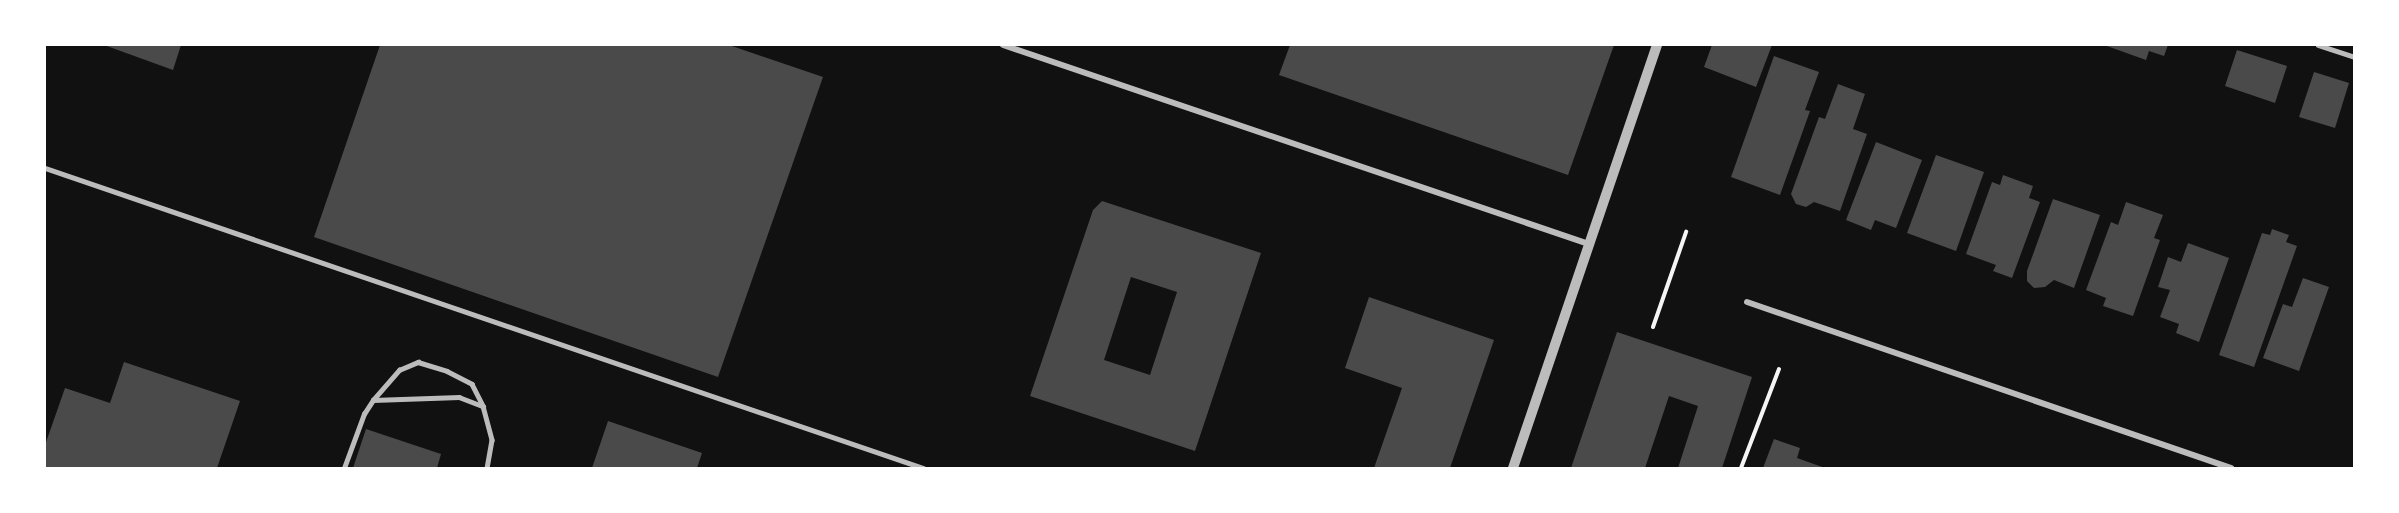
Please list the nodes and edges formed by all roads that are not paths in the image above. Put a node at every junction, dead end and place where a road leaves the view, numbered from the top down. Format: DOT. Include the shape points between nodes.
graph roads {
  1 [pos="1003,45"];
  2 [pos="1657,45"];
  3 [pos="2318,45"];
  4 [pos="2354,57"];
  5 [pos="45,168"];
  6 [pos="1589,244"];
  7 [pos="1747,302"];
  8 [pos="372,400"];
  9 [pos="483,406"];
  10 [pos="344,468"];
  11 [pos="487,468"];
  12 [pos="923,468"];
  13 [pos="1513,468"];
  14 [pos="2231,468"];
  1 -- 6 [label="street"];
  2 -- 6 [label="street"];
  3 -- 4 [label="lane"];
  5 -- 12 [label="lane"];
  6 -- 13 [label="street"];
  7 -- 14 [label="street"];
  8 -- 9 [label="lane" via="459,398"];
  8 -- 9 [label="lane" via="399,370 418,362 472,384"];
  8 -- 10 [label="lane"];
  9 -- 11 [label="lane" via="492,440"];
}
